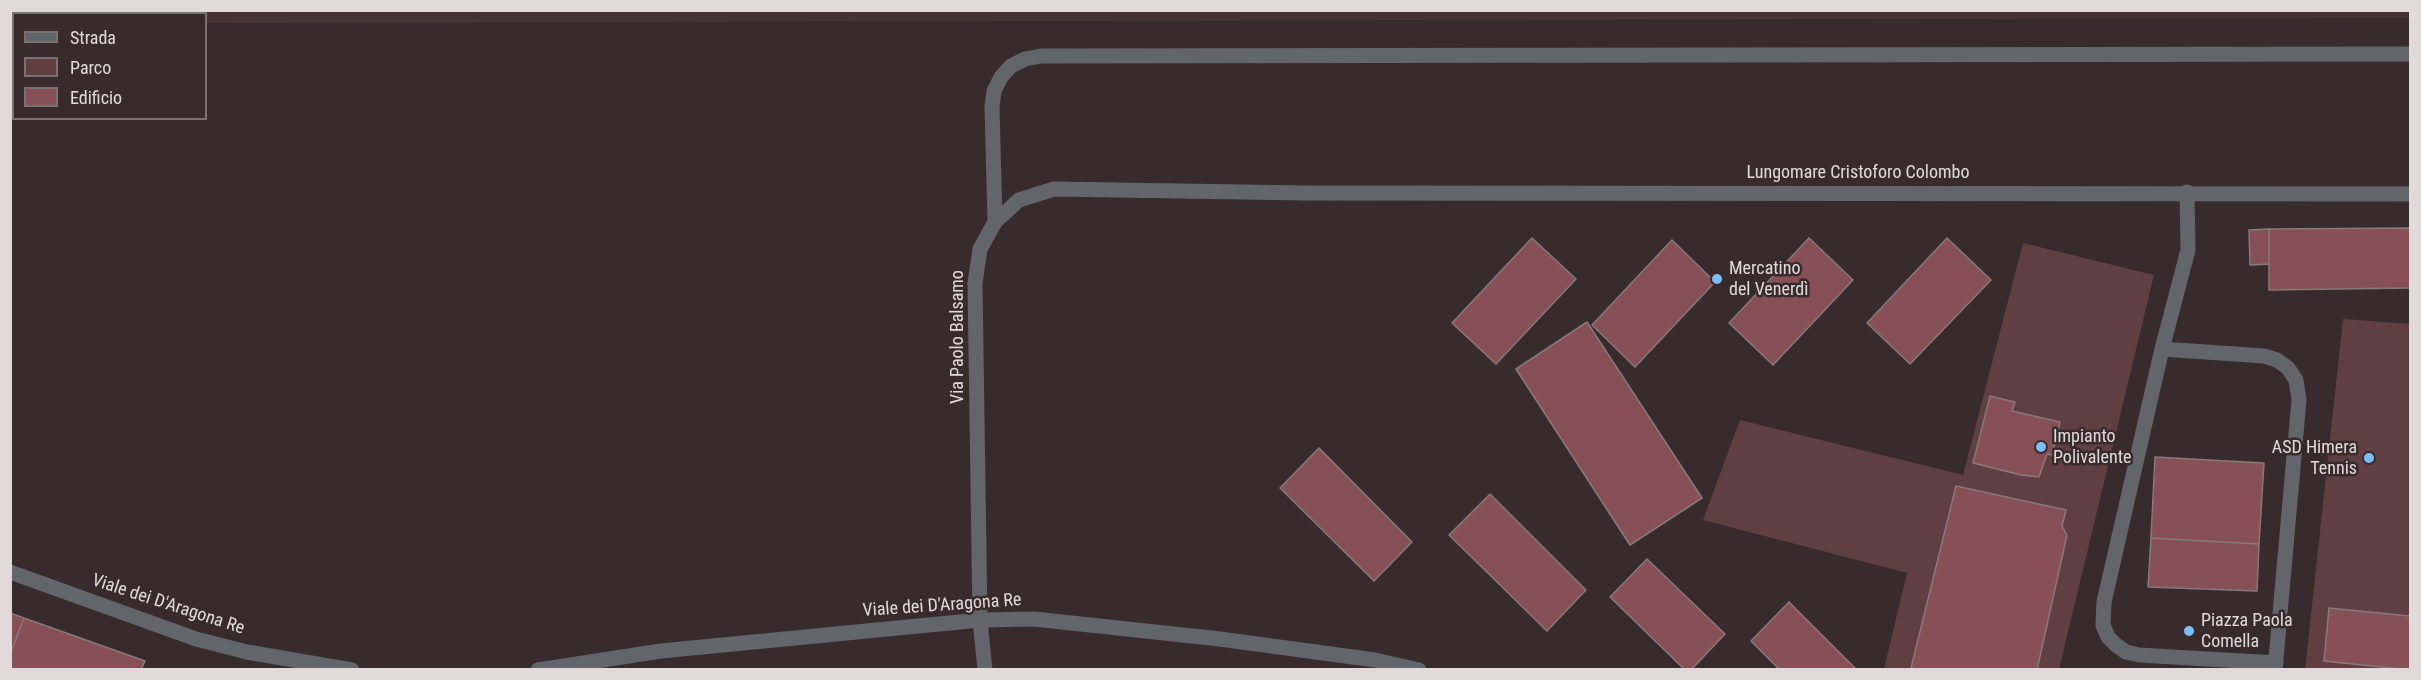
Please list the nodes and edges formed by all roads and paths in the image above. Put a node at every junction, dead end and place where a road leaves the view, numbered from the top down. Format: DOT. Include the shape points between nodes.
graph roads {
  1 [pos="2410,54"];
  2 [pos="2187,192"];
  3 [pos="1306,193"];
  4 [pos="2410,194"];
  5 [pos="995,222"];
  6 [pos="2162,348"];
  7 [pos="10,572"];
  8 [pos="980,620"];
  9 [pos="2276,666"];
  10 [pos="352,669"];
  11 [pos="538,669"];
  12 [pos="985,669"];
  13 [pos="1419,669"];
  1 -- 5 [label="street" via="1041,56 1011,66 1000,77 994,92"];
  2 -- 3 [label="street, Lungomare Cristoforo Colombo"];
  2 -- 4 [label="street, Lungomare Cristoforo Colombo"];
  2 -- 6 [label="street" via="2188,250"];
  3 -- 5 [label="street, Via Paolo Balsamo" via="1054,189 1019,200"];
  5 -- 8 [label="street, Via Paolo Balsamo" via="980,249 975,283"];
  6 -- 9 [label="street" via="2264,356 2277,360 2296,380 2299,400"];
  6 -- 9 [label="street" via="2104,602 2103,626 2108,637 2126,652"];
  7 -- 10 [label="street, Viale dei D'Aragona Re" via="196,639 247,652"];
  8 -- 11 [label="street, Viale dei D'Aragona Re" via="661,651"];
  8 -- 12 [label="street, Via Paolo Balsamo"];
  8 -- 13 [label="street, Viale dei D'Aragona Re" via="1034,619 1220,639"];
}
